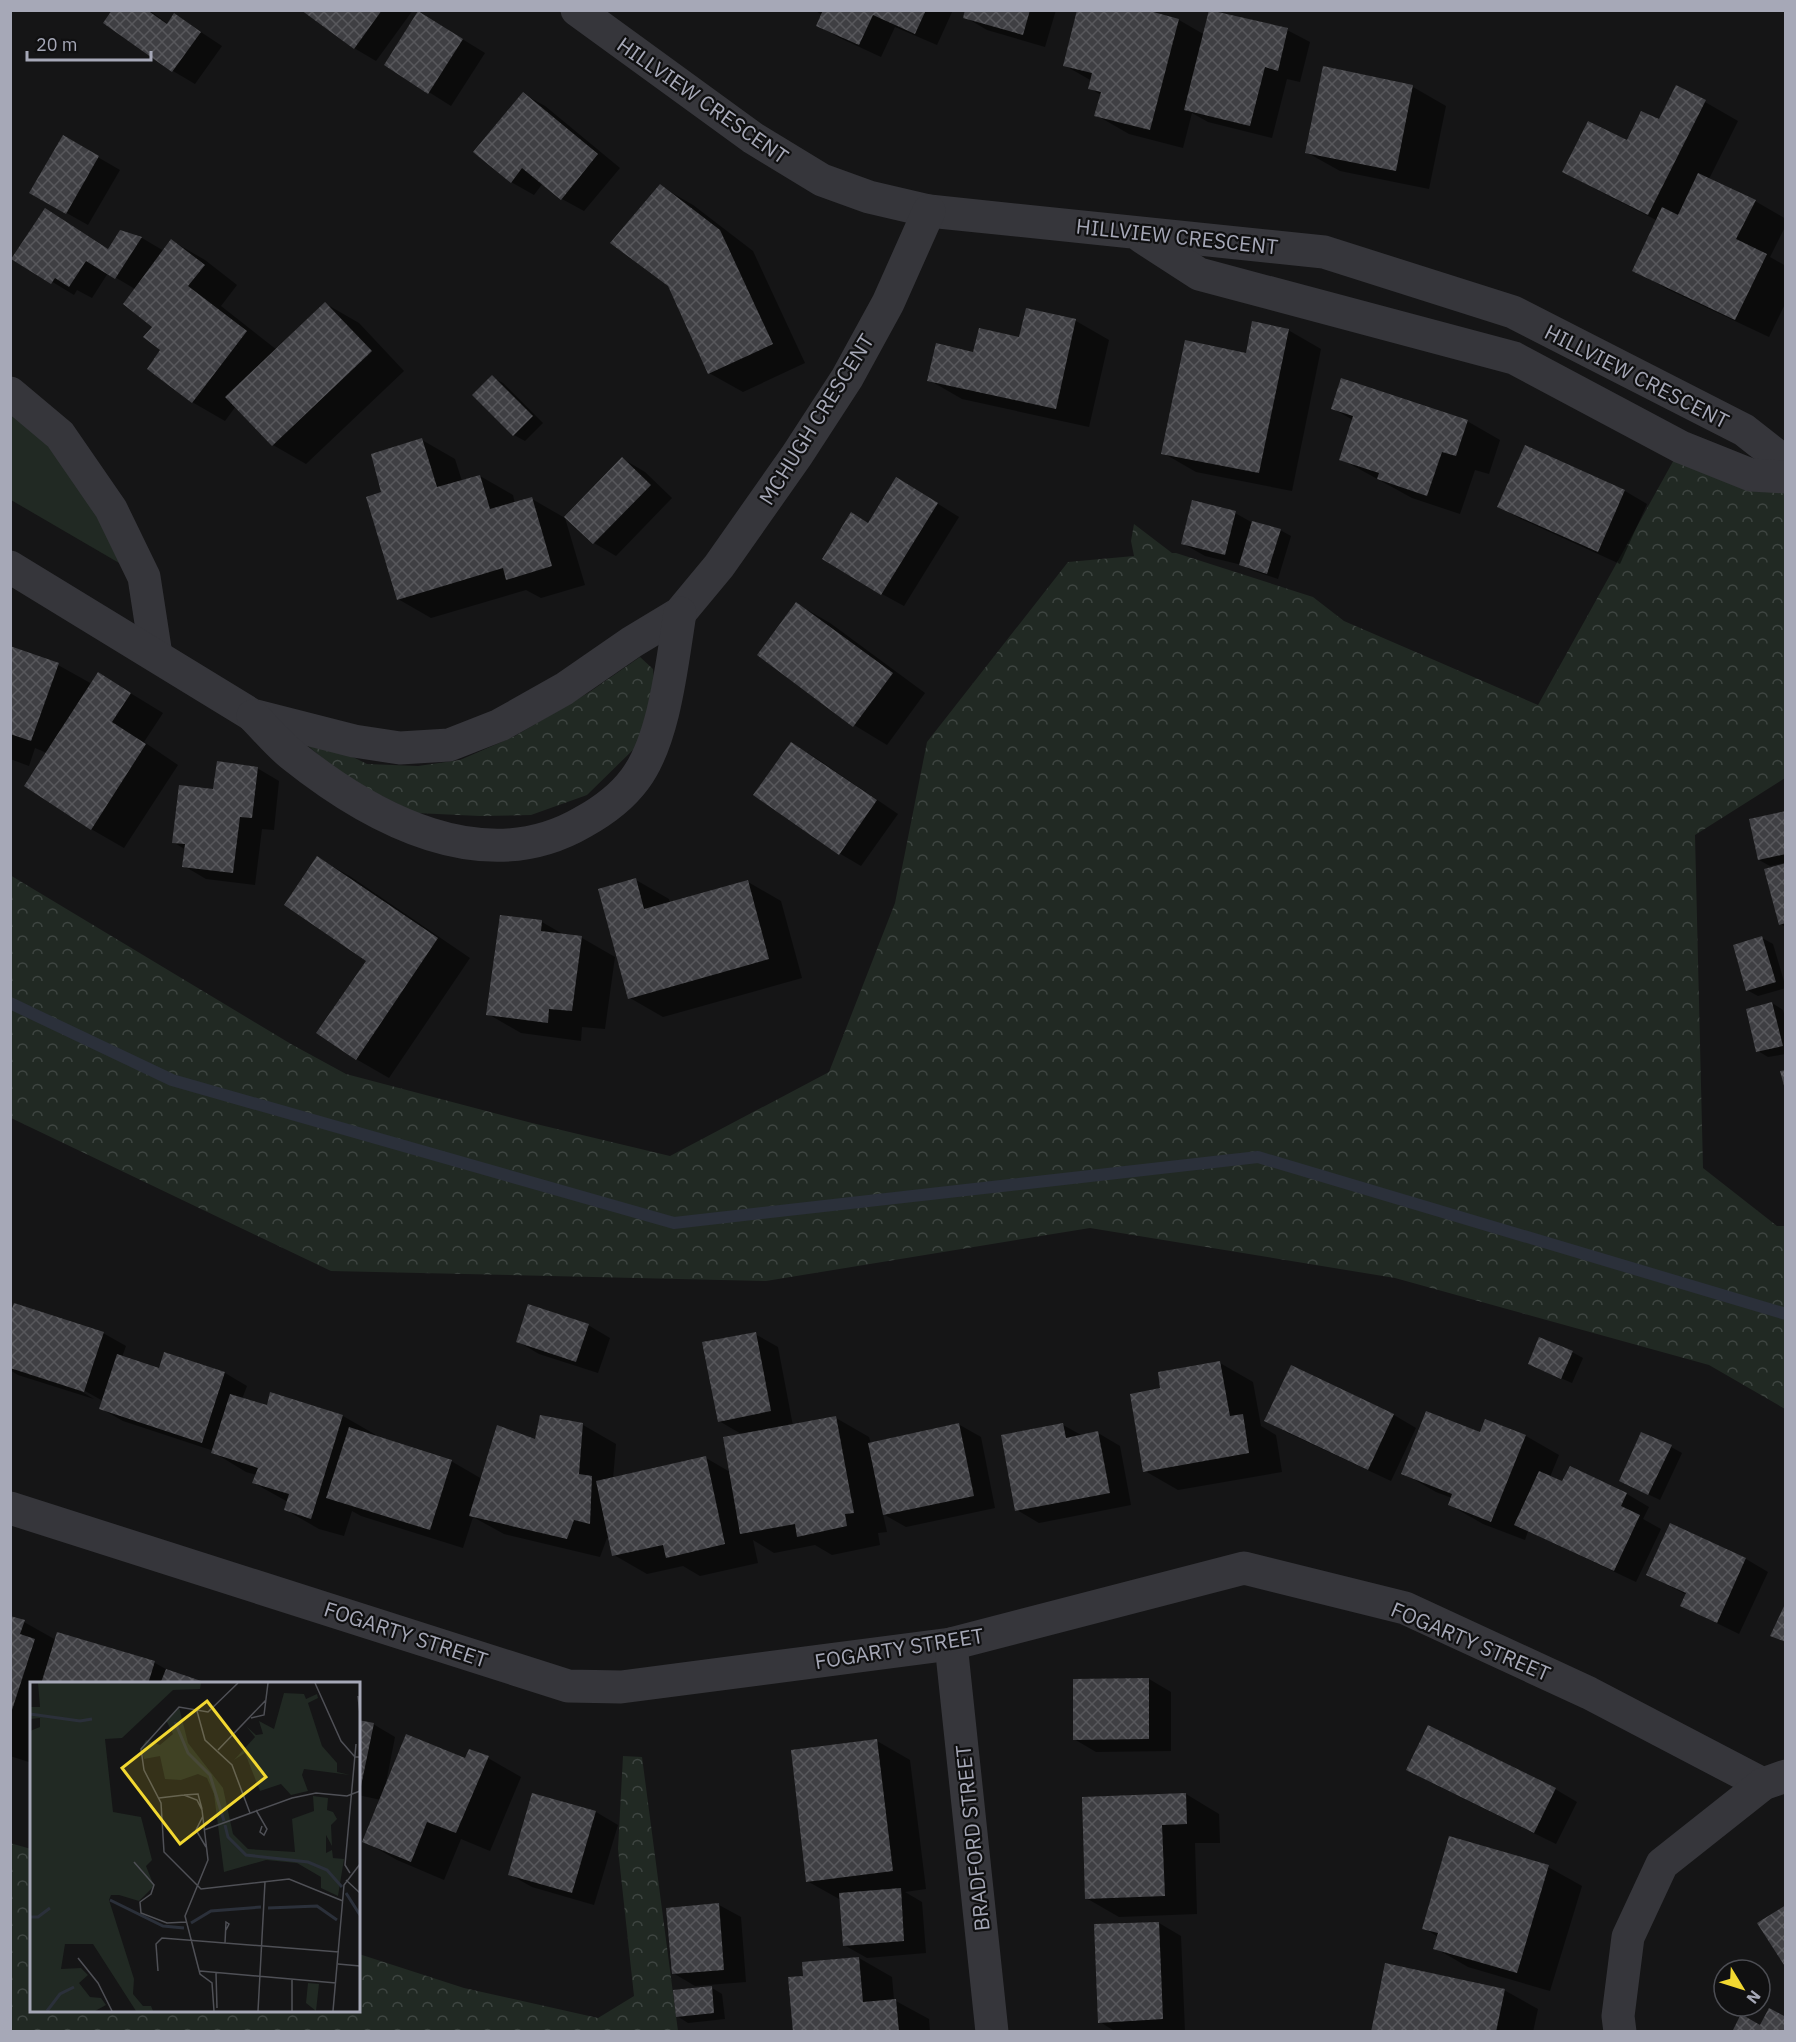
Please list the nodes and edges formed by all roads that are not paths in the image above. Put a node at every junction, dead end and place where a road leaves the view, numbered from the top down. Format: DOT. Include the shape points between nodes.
graph roads {
  1 [pos="577,10"];
  2 [pos="929,211"];
  3 [pos="1136,232"];
  4 [pos="10,393"];
  5 [pos="1785,463"];
  6 [pos="1785,477"];
  7 [pos="10,567"];
  8 [pos="680,613"];
  9 [pos="156,655"];
  10 [pos="252,715"];
  11 [pos="10,1508"];
  12 [pos="951,1644"];
  13 [pos="1774,1780"];
  14 [pos="992,2031"];
  15 [pos="1620,2031"];
  1 -- 2 [label="street, HILLVIEW CRESCENT" via="753,138 822,180 869,197"];
  2 -- 3 [label="street, HILLVIEW CRESCENT"];
  2 -- 8 [label="street, MCHUGH CRESCENT" via="888,303 847,378 719,566"];
  3 -- 5 [label="street, HILLVIEW CRESCENT" via="1324,252 1513,312 1744,430"];
  3 -- 6 [label="street" via="1199,274 1514,358 1681,447 1751,475"];
  4 -- 9 [label="street" via="60,435 111,509 144,577"];
  7 -- 9 [label="street, MCHUGH CRESCENT"];
  8 -- 10 [label="street, MCHUGH CRESCENT" via="564,689 500,725 449,745 400,748 354,741"];
  8 -- 10 [label="street, MCHUGH CRESCENT" via="667,695 654,743 636,778 607,809 565,833 528,844 482,846 440,839 392,819 342,791 299,760"];
  9 -- 10 [label="street, MCHUGH CRESCENT"];
  11 -- 12 [label="street, FOGARTY STREET" via="568,1686 611,1688"];
  12 -- 13 [label="street, FOGARTY STREET" via="1244,1568 1405,1608"];
  12 -- 14 [label="street, BRADFORD STREET"];
  13 -- 15 [label="street" via="1662,1864 1628,1937 1618,2016"];
}
